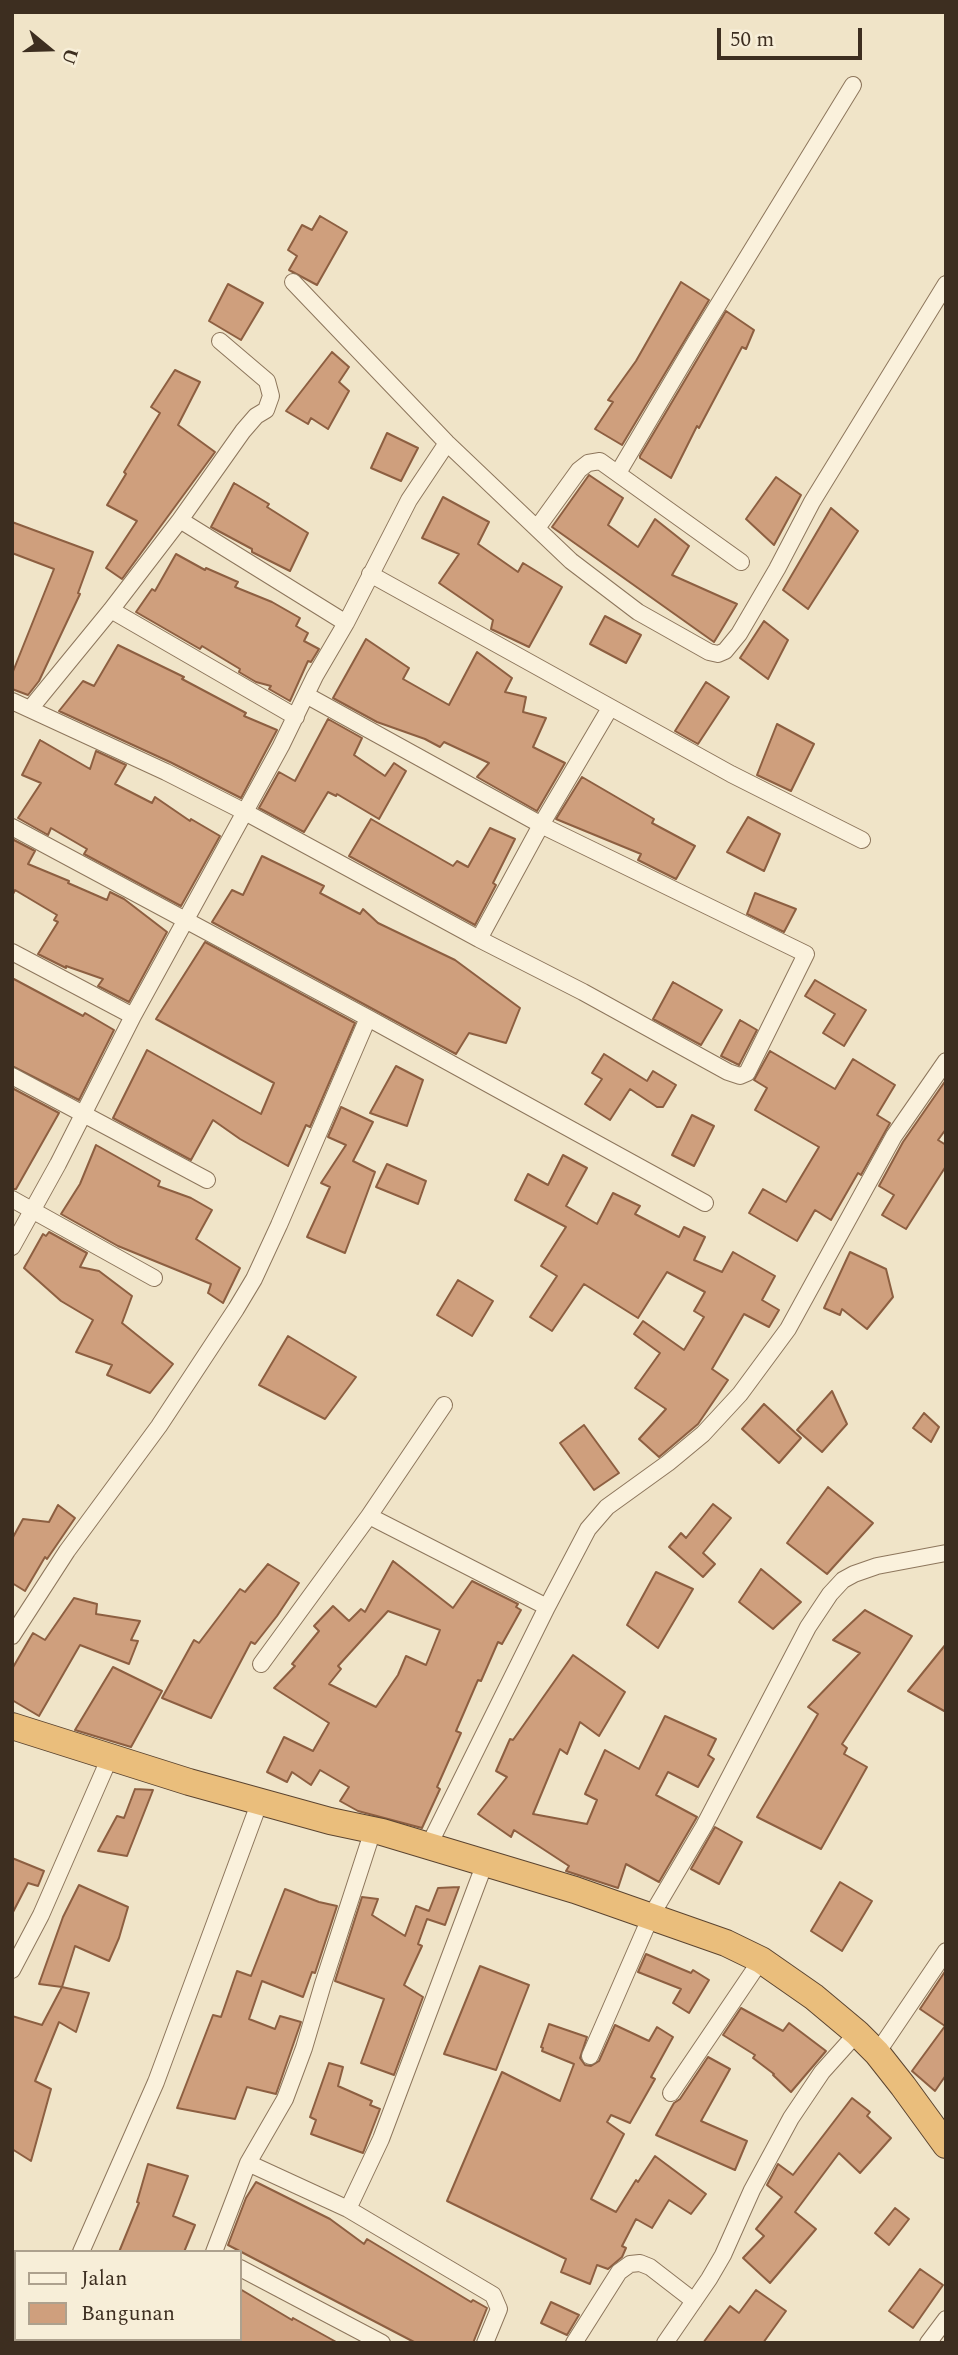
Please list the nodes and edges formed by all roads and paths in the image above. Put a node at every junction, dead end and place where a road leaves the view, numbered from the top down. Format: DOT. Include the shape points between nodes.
graph roads {
  1 [pos="853,85"];
  2 [pos="293,282"];
  3 [pos="946,284"];
  4 [pos="220,341"];
  5 [pos="447,443"];
  6 [pos="618,472"];
  7 [pos="180,520"];
  8 [pos="537,528"];
  9 [pos="741,562"];
  10 [pos="370,574"];
  11 [pos="111,610"];
  12 [pos="346,623"];
  13 [pos="306,695"];
  14 [pos="12,701"];
  15 [pos="610,708"];
  16 [pos="30,709"];
  17 [pos="296,717"];
  18 [pos="245,813"];
  19 [pos="541,825"];
  20 [pos="12,827"];
  21 [pos="862,840"];
  22 [pos="186,921"];
  23 [pos="479,939"];
  24 [pos="12,952"];
  25 [pos="134,1016"];
  26 [pos="368,1018"];
  27 [pos="946,1060"];
  28 [pos="12,1076"];
  29 [pos="84,1114"];
  30 [pos="207,1180"];
  31 [pos="12,1199"];
  32 [pos="705,1203"];
  33 [pos="34,1210"];
  34 [pos="12,1247"];
  35 [pos="154,1278"];
  36 [pos="444,1405"];
  37 [pos="369,1516"];
  38 [pos="946,1553"];
  39 [pos="547,1606"];
  40 [pos="12,1636"];
  41 [pos="261,1664"];
  42 [pos="12,1726"];
  43 [pos="110,1757"];
  44 [pos="260,1801"];
  45 [pos="373,1830"];
  46 [pos="428,1847"];
  47 [pos="485,1863"];
  48 [pos="651,1916"];
  49 [pos="946,1951"];
  50 [pos="761,1960"];
  51 [pos="12,1970"];
  52 [pos="857,2033"];
  53 [pos="877,2053"];
  54 [pos="590,2056"];
  55 [pos="671,2093"];
  56 [pos="946,2145"];
  57 [pos="248,2163"];
  58 [pos="348,2209"];
  59 [pos="81,2250"];
  60 [pos="215,2250"];
  61 [pos="242,2269"];
  62 [pos="694,2301"];
  63 [pos="946,2319"];
  64 [pos="382,2343"];
  65 [pos="485,2343"];
  66 [pos="574,2343"];
  67 [pos="665,2343"];
  68 [pos="928,2343"];
  1 -- 6 [label="street"];
  2 -- 5 [label="street"];
  3 -- 8 [label="street" via="812,502 739,634 721,653 709,652 638,611 571,561"];
  4 -- 7 [label="street" via="262,376 270,386 270,400"];
  5 -- 8 [label="street"];
  5 -- 10 [label="street"];
  6 -- 8 [label="street" via="600,461 584,466"];
  6 -- 9 [label="street"];
  7 -- 11 [label="street"];
  7 -- 12 [label="street"];
  10 -- 12 [label="street"];
  10 -- 15 [label="street"];
  11 -- 16 [label="street"];
  11 -- 17 [label="street"];
  12 -- 13 [label="street"];
  13 -- 17 [label="street"];
  13 -- 19 [label="street"];
  14 -- 16 [label="street"];
  15 -- 19 [label="street"];
  15 -- 21 [label="street"];
  16 -- 18 [label="street"];
  17 -- 18 [label="street"];
  18 -- 22 [label="street"];
  18 -- 23 [label="street"];
  19 -- 23 [label="street"];
  19 -- 23 [label="street" via="806,954 754,1061 743,1076 728,1072"];
  20 -- 22 [label="street"];
  22 -- 25 [label="street"];
  22 -- 26 [label="street"];
  24 -- 25 [label="street"];
  25 -- 29 [label="street"];
  26 -- 32 [label="street"];
  26 -- 40 [label="street" via="254,1279 159,1426"];
  27 -- 39 [label="street" via="894,1136 788,1329 740,1394 703,1434 598,1517"];
  28 -- 29 [label="street"];
  29 -- 30 [label="street"];
  29 -- 33 [label="street"];
  31 -- 33 [label="street"];
  33 -- 34 [label="street"];
  33 -- 35 [label="street"];
  36 -- 37 [label="street"];
  37 -- 39 [label="street"];
  37 -- 41 [label="street"];
  38 -- 48 [label="street" via="877,1566 836,1586 808,1627 704,1826"];
  39 -- 46 [label="street"];
  42 -- 43 [label="highway"];
  43 -- 44 [label="highway"];
  43 -- 51 [label="street"];
  44 -- 45 [label="highway"];
  44 -- 59 [label="street" via="156,2082"];
  45 -- 46 [label="highway"];
  45 -- 57 [label="street" via="285,2099"];
  46 -- 47 [label="highway"];
  47 -- 48 [label="highway"];
  47 -- 58 [label="street" via="381,2139"];
  48 -- 50 [label="highway"];
  48 -- 54 [label="street"];
  49 -- 53 [label="street"];
  50 -- 52 [label="highway"];
  50 -- 55 [label="street"];
  52 -- 53 [label="highway"];
  52 -- 62 [label="street" via="822,2072 791,2118 723,2255"];
  53 -- 56 [label="highway"];
  57 -- 58 [label="street"];
  57 -- 60 [label="street"];
  58 -- 65 [label="street" via="493,2295 499,2309"];
  61 -- 64 [label="street"];
  62 -- 66 [label="street" via="650,2267 630,2264 619,2272"];
  62 -- 67 [label="street"];
  63 -- 68 [label="street"];
}
